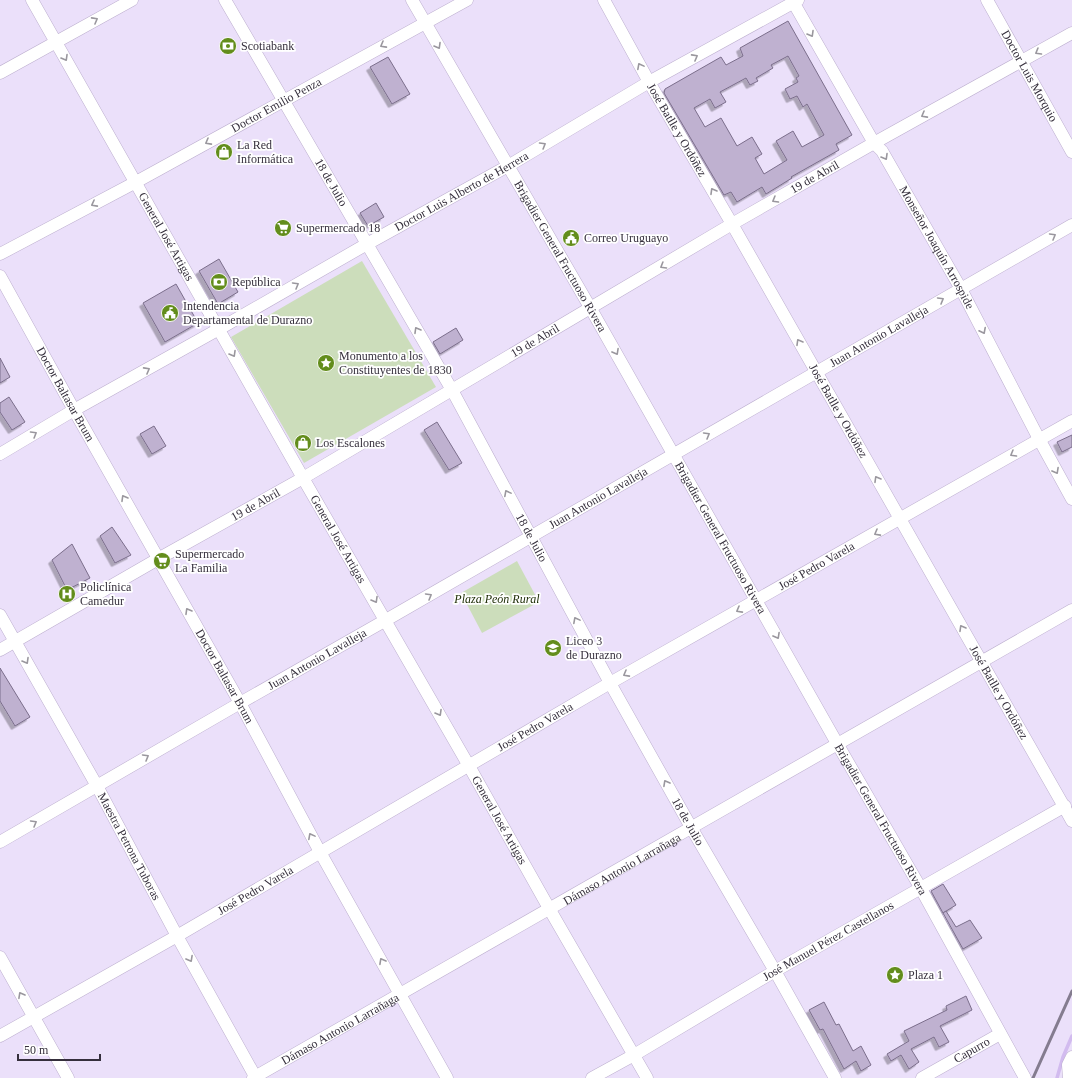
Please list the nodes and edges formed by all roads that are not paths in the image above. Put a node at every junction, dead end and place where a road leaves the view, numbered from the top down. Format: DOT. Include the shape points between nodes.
graph roads {
  1 [pos="32,0"];
  2 [pos="132,0"];
  3 [pos="225,0"];
  4 [pos="412,0"];
  5 [pos="467,0"];
  6 [pos="604,0"];
  7 [pos="987,0"];
  8 [pos="794,1"];
  9 [pos="424,22"];
  10 [pos="1072,32"];
  11 [pos="55,42"];
  12 [pos="1022,61"];
  13 [pos="0,73"];
  14 [pos="649,82"];
  15 [pos="283,101"];
  16 [pos="874,143"];
  17 [pos="1072,152"];
  18 [pos="508,166"];
  19 [pos="136,182"];
  20 [pos="732,224"];
  21 [pos="1072,225"];
  22 [pos="367,244"];
  23 [pos="0,254"];
  24 [pos="0,276"];
  25 [pos="961,289"];
  26 [pos="591,309"];
  27 [pos="219,329"];
  28 [pos="817,372"];
  29 [pos="452,390"];
  30 [pos="74,410"];
  31 [pos="1072,421"];
  32 [pos="1039,439"];
  33 [pos="0,454"];
  34 [pos="673,455"];
  35 [pos="304,478"];
  36 [pos="1072,499"];
  37 [pos="900,519"];
  38 [pos="531,537"];
  39 [pos="158,559"];
  40 [pos="757,600"];
  41 [pos="1072,610"];
  42 [pos="0,615"];
  43 [pos="386,620"];
  44 [pos="15,642"];
  45 [pos="0,650"];
  46 [pos="982,662"];
  47 [pos="610,683"];
  48 [pos="240,703"];
  49 [pos="838,745"];
  50 [pos="470,766"];
  51 [pos="97,786"];
  52 [pos="1066,802"];
  53 [pos="1072,822"];
  54 [pos="692,829"];
  55 [pos="0,842"];
  56 [pos="320,852"];
  57 [pos="920,887"];
  58 [pos="550,910"];
  59 [pos="177,936"];
  60 [pos="0,957"];
  61 [pos="775,971"];
  62 [pos="401,995"];
  63 [pos="34,1017"];
  64 [pos="1000,1034"];
  65 [pos="0,1036"];
  66 [pos="634,1055"];
  67 [pos="1072,1057"];
  68 [pos="68,1078"];
  69 [pos="254,1078"];
  70 [pos="447,1078"];
  71 [pos="592,1078"];
  72 [pos="647,1078"];
  73 [pos="835,1078"];
  74 [pos="922,1078"];
  75 [pos="1025,1078"];
  76 [pos="1069,1078"];
  1 -- 11 [label="street, General José Artigas"];
  11 -- 2 [label="street, one-way"];
  3 -- 15 [label="street, 18 de Julio"];
  4 -- 9 [label="street, Brigadier General Fructuoso Rivera"];
  5 -- 9 [label="street, Doctor Emilio Penza"];
  14 -- 6 [label="street, José Batlle y Ordóñez, one-way"];
  7 -- 12 [label="street, Doctor Luis Morquio"];
  14 -- 8 [label="street, Doctor Luis Alberto de Herrera, one-way"];
  8 -- 16 [label="street, Monseñor Joaquín Arrospide, one-way"];
  9 -- 15 [label="street, Doctor Emilio Penza, one-way"];
  9 -- 18 [label="street, Brigadier General Fructuoso Rivera, one-way"];
  10 -- 12 [label="street, 19 de Abril, one-way"];
  11 -- 13 [label="street"];
  11 -- 19 [label="street, General José Artigas, one-way"];
  12 -- 16 [label="street, 19 de Abril, one-way"];
  12 -- 17 [label="street, Doctor Luis Morquio"];
  18 -- 14 [label="street, Doctor Luis Alberto de Herrera, one-way"];
  20 -- 14 [label="street, José Batlle y Ordóñez, one-way"];
  15 -- 19 [label="street, Doctor Emilio Penza, one-way"];
  15 -- 22 [label="street, 18 de Julio"];
  16 -- 20 [label="street, 19 de Abril, one-way"];
  16 -- 25 [label="street, Monseñor Joaquín Arrospide, one-way" via="882,151"];
  18 -- 22 [label="street, Doctor Luis Alberto de Herrera"];
  18 -- 26 [label="street, Brigadier General Fructuoso Rivera"];
  19 -- 23 [label="street, Doctor Emilio Penza, one-way"];
  19 -- 27 [label="street, General José Artigas"];
  20 -- 26 [label="street, 19 de Abril, one-way"];
  28 -- 20 [label="street, José Batlle y Ordóñez, one-way"];
  25 -- 21 [label="street, Juan Antonio Lavalleja, one-way"];
  27 -- 22 [label="street, Doctor Luis Alberto de Herrera, one-way"];
  29 -- 22 [label="street, 18 de Julio, one-way"];
  24 -- 30 [label="street, Doctor Baltasar Brum"];
  28 -- 25 [label="street, Juan Antonio Lavalleja, one-way"];
  25 -- 32 [label="street, Monseñor Joaquín Arrospide, one-way"];
  26 -- 29 [label="street, 19 de Abril"];
  26 -- 34 [label="street, Brigadier General Fructuoso Rivera, one-way"];
  30 -- 27 [label="street, Doctor Luis Alberto de Herrera, one-way"];
  27 -- 35 [label="street, General José Artigas, one-way"];
  34 -- 28 [label="street, Juan Antonio Lavalleja, one-way"];
  37 -- 28 [label="street, José Batlle y Ordóñez, one-way"];
  29 -- 35 [label="street, 19 de Abril"];
  38 -- 29 [label="street, 18 de Julio, one-way"];
  33 -- 30 [label="street, Doctor Luis Alberto de Herrera, one-way"];
  39 -- 30 [label="street, Doctor Baltasar Brum, one-way"];
  31 -- 32 [label="street, José Pedro Varela"];
  32 -- 36 [label="street, Monseñor Joaquín Arrospide, one-way"];
  32 -- 37 [label="street, José Pedro Varela, one-way"];
  34 -- 38 [label="street, Juan Antonio Lavalleja"];
  34 -- 40 [label="street, Brigadier General Fructuoso Rivera"];
  35 -- 39 [label="street, 19 de Abril"];
  35 -- 43 [label="street, General José Artigas, one-way"];
  37 -- 40 [label="street, José Pedro Varela, one-way"];
  46 -- 37 [label="street, José Batlle y Ordóñez, one-way"];
  43 -- 38 [label="street, Juan Antonio Lavalleja, one-way"];
  47 -- 38 [label="street, 18 de Julio, one-way"];
  39 -- 44 [label="street, 19 de Abril"];
  48 -- 39 [label="street, Doctor Baltasar Brum, one-way"];
  40 -- 47 [label="street, José Pedro Varela, one-way"];
  40 -- 49 [label="street, Brigadier General Fructuoso Rivera, one-way"];
  41 -- 46 [label="street, Dámaso Antonio Larrañaga"];
  42 -- 44 [label="street, Maestra Petrona Tuboras"];
  43 -- 48 [label="street, Juan Antonio Lavalleja"];
  43 -- 50 [label="street, General José Artigas, one-way"];
  44 -- 45 [label="street, 19 de Abril"];
  44 -- 51 [label="street, Maestra Petrona Tuboras, one-way"];
  46 -- 49 [label="street, Dámaso Antonio Larrañaga"];
  46 -- 52 [label="street, José Batlle y Ordóñez"];
  47 -- 50 [label="street, José Pedro Varela"];
  54 -- 47 [label="street, 18 de Julio, one-way"];
  51 -- 48 [label="street, Juan Antonio Lavalleja, one-way"];
  56 -- 48 [label="street, Doctor Baltasar Brum, one-way"];
  49 -- 54 [label="street, Dámaso Antonio Larrañaga"];
  49 -- 57 [label="street, Brigadier General Fructuoso Rivera"];
  50 -- 56 [label="street, José Pedro Varela"];
  50 -- 58 [label="street, General José Artigas"];
  55 -- 51 [label="street, Juan Antonio Lavalleja, one-way"];
  51 -- 59 [label="street, Maestra Petrona Tuboras"];
  52 -- 53 [label="street, José Batlle y Ordóñez"];
  52 -- 57 [label="street, José Manuel Pérez Castellanos"];
  54 -- 58 [label="street, Dámaso Antonio Larrañaga"];
  54 -- 61 [label="street, 18 de Julio"];
  56 -- 59 [label="street, José Pedro Varela"];
  62 -- 56 [label="street, Doctor Baltasar Brum, one-way"];
  57 -- 61 [label="street, José Manuel Pérez Castellanos"];
  57 -- 64 [label="street, Brigadier General Fructuoso Rivera"];
  58 -- 62 [label="street, Dámaso Antonio Larrañaga"];
  58 -- 66 [label="street, General José Artigas"];
  59 -- 63 [label="street, José Pedro Varela"];
  59 -- 69 [label="street, Maestra Petrona Tuboras, one-way"];
  63 -- 60 [label="street, one-way"];
  61 -- 66 [label="street, José Manuel Pérez Castellanos"];
  61 -- 73 [label="street, 18 de Julio"];
  62 -- 69 [label="street, Dámaso Antonio Larrañaga"];
  62 -- 70 [label="street, Doctor Baltasar Brum"];
  63 -- 65 [label="street, José Pedro Varela"];
  63 -- 68 [label="street"];
  64 -- 74 [label="street, Capurro"];
  64 -- 75 [label="street, Brigadier General Fructuoso Rivera"];
  66 -- 71 [label="street, José Manuel Pérez Castellanos"];
  66 -- 72 [label="street, General José Artigas"];
  67 -- 76 [label="street" via="1068,1065"];
}
